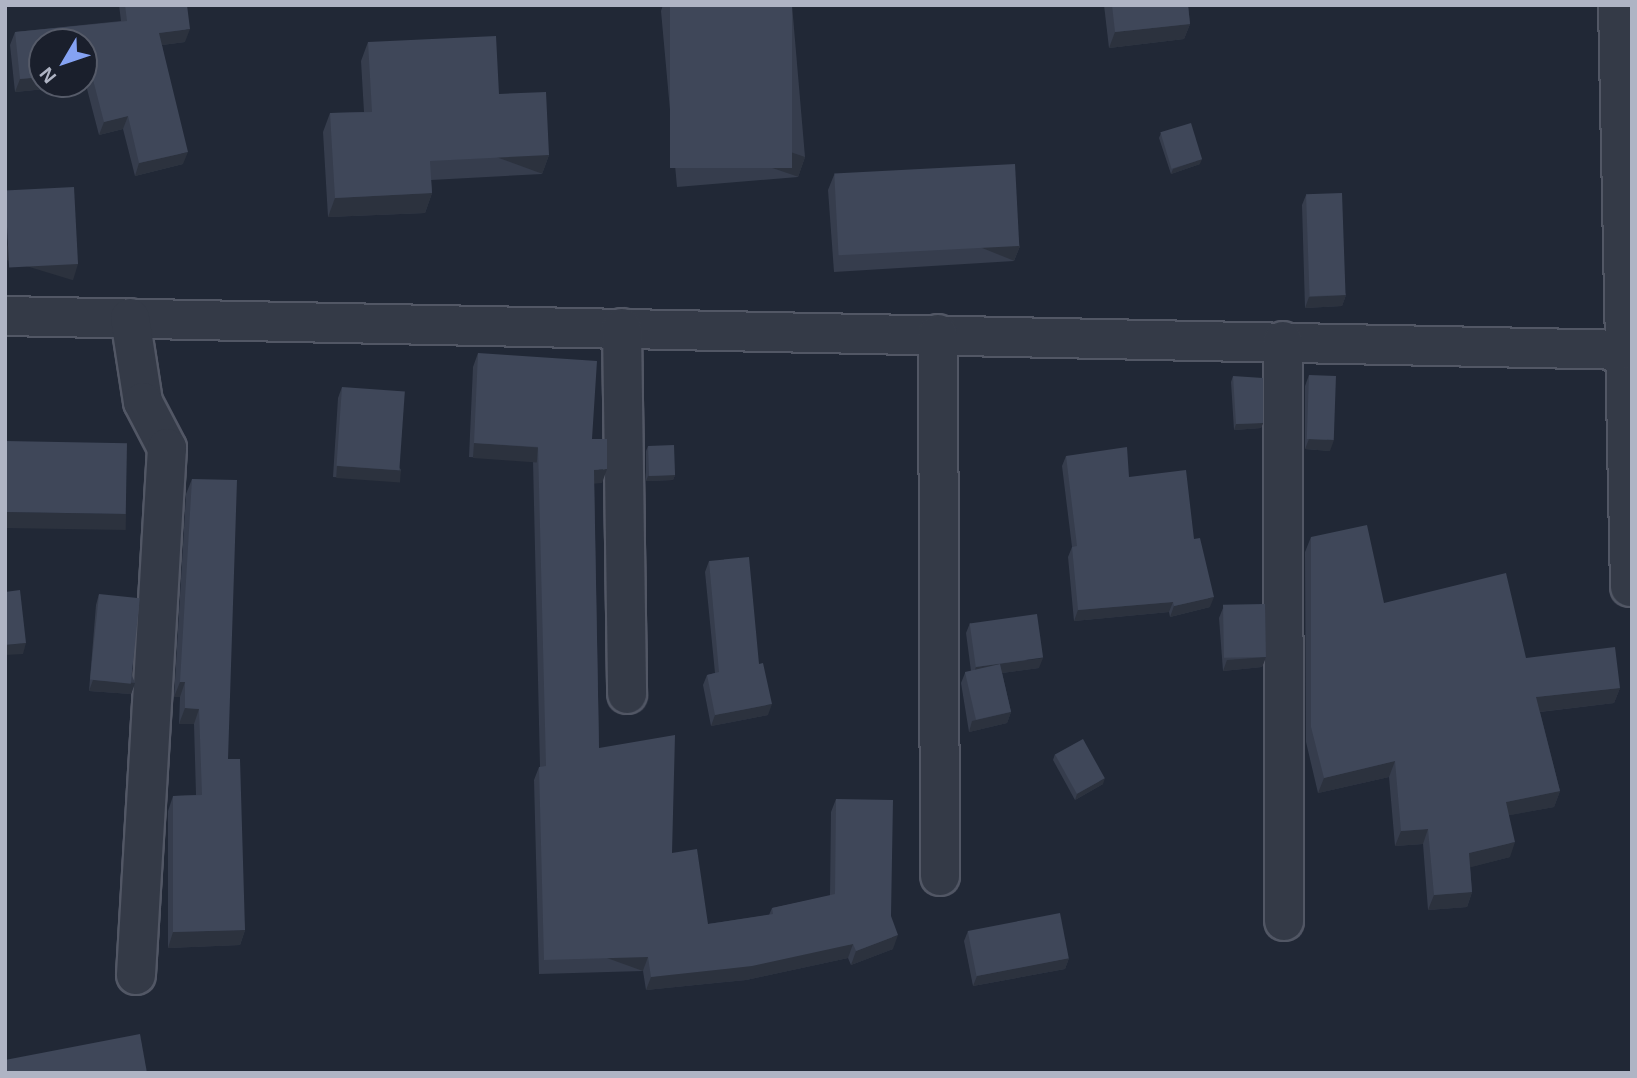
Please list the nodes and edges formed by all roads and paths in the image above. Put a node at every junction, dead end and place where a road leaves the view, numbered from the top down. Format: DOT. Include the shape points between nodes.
graph roads {
  1 [pos="1618,5"];
  2 [pos="5,316"];
  3 [pos="130,318"];
  4 [pos="622,328"];
  5 [pos="938,334"];
  6 [pos="1283,341"];
  7 [pos="1625,350"];
  8 [pos="1630,587"];
  9 [pos="627,694"];
  10 [pos="940,876"];
  11 [pos="1284,921"];
  12 [pos="136,975"];
  1 -- 7 [label="street"];
  2 -- 3 [label="street"];
  3 -- 4 [label="street"];
  3 -- 12 [label="street" via="143,402 167,448"];
  4 -- 5 [label="street"];
  4 -- 9 [label="street"];
  5 -- 6 [label="street"];
  5 -- 10 [label="street"];
  6 -- 7 [label="street"];
  6 -- 11 [label="street"];
  7 -- 8 [label="street"];
}
